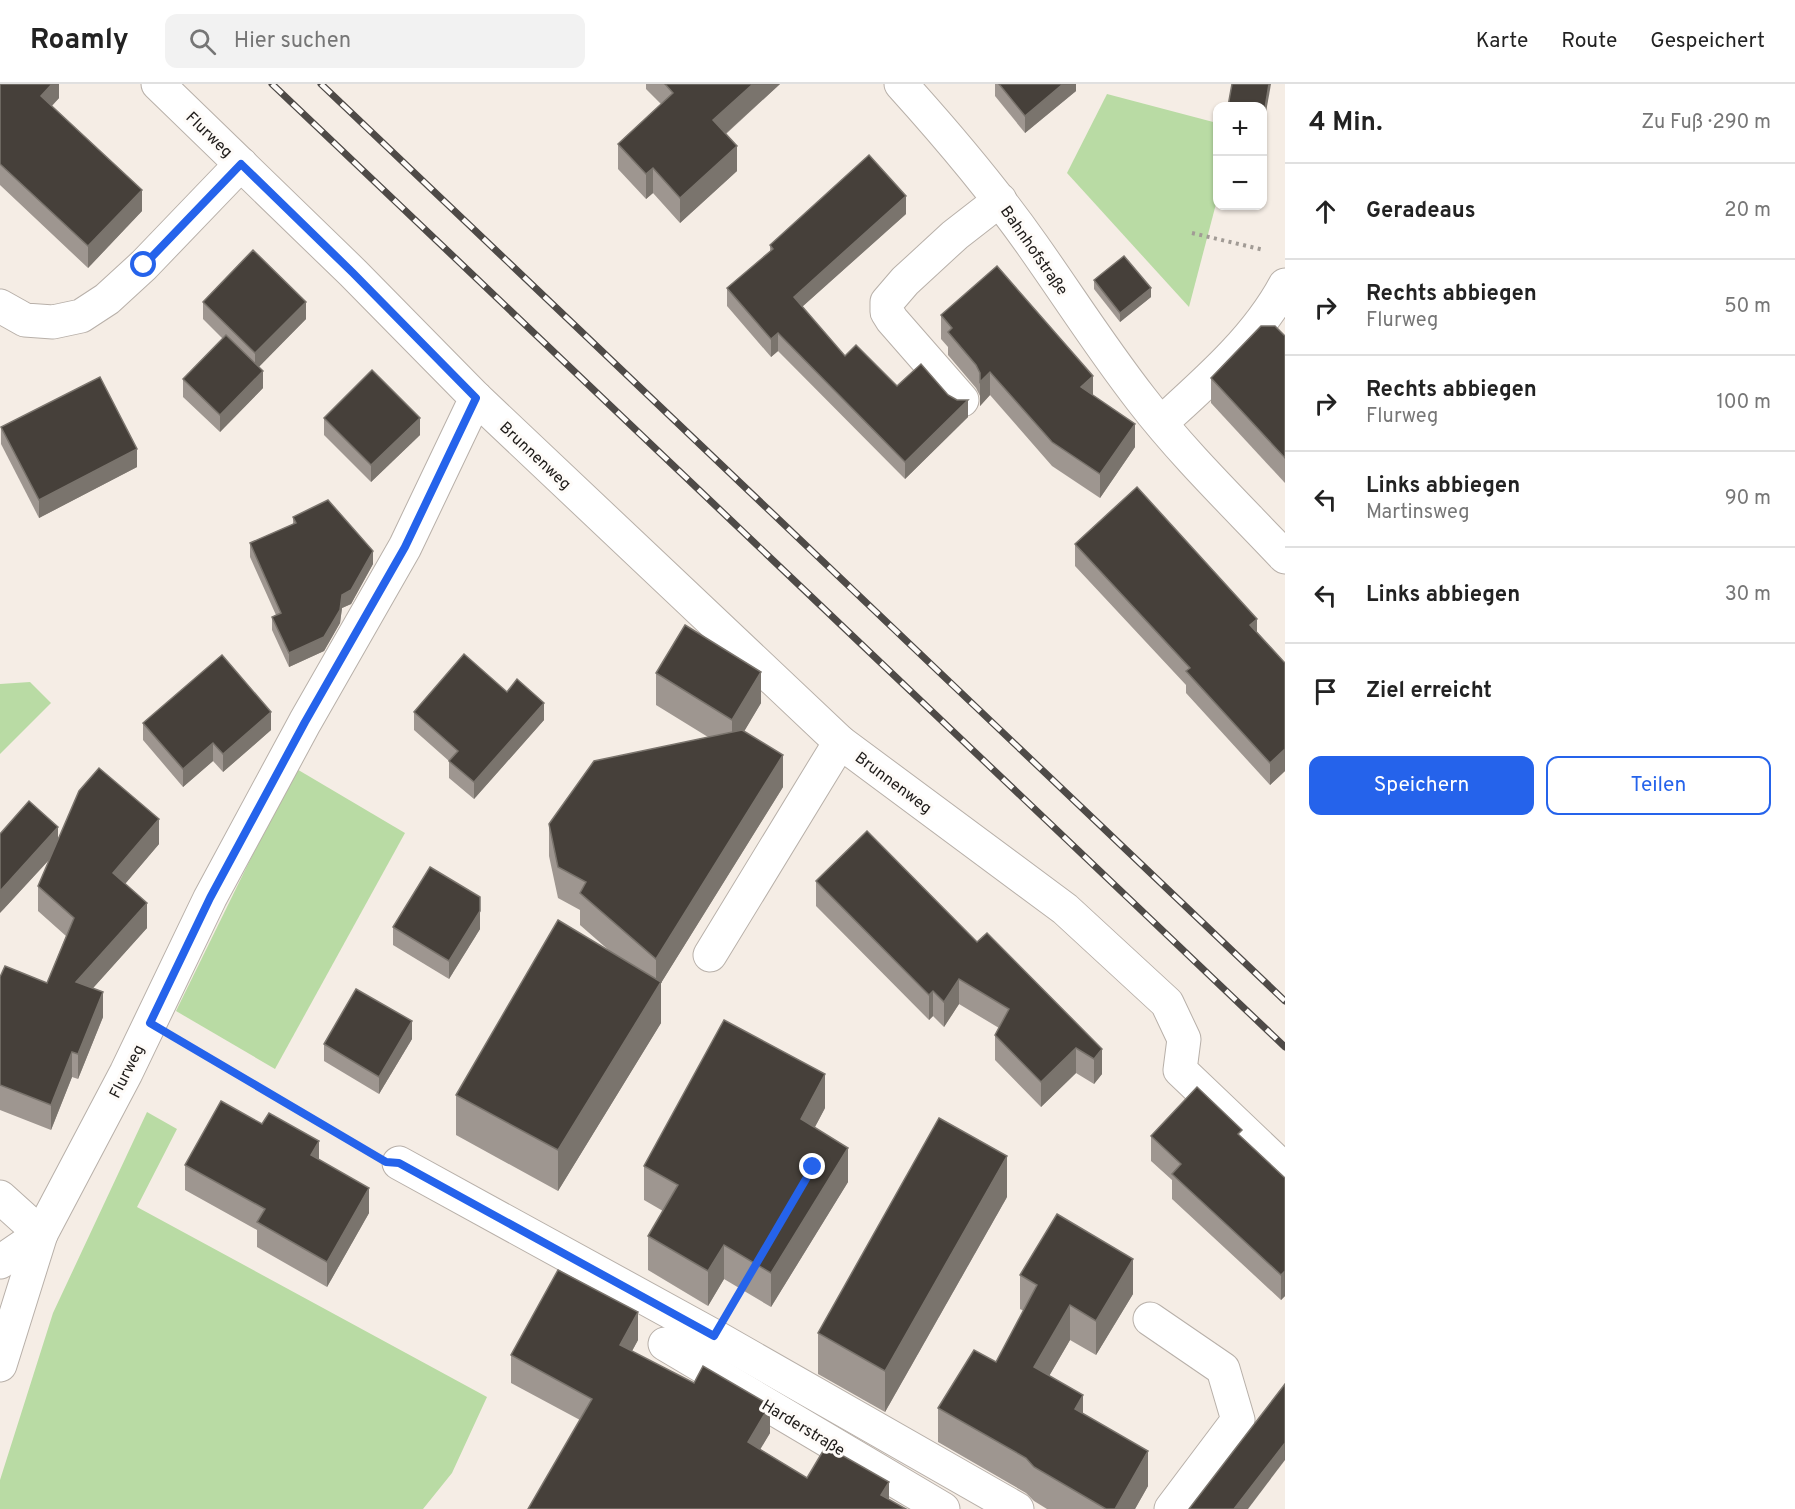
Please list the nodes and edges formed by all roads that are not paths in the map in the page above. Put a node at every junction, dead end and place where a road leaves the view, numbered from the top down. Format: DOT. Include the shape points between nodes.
graph roads {
  1 [pos="158,84"];
  2 [pos="901,84"];
  3 [pos="241,164"];
  4 [pos="1000,200"];
  5 [pos="1285,285"];
  6 [pos="0,306"];
  7 [pos="476,398"];
  8 [pos="963,400"];
  9 [pos="1161,423"];
  10 [pos="1285,557"];
  11 [pos="840,742"];
  12 [pos="710,955"];
  13 [pos="399,1163"];
  14 [pos="1285,1170"];
  15 [pos="0,1197"];
  16 [pos="41,1234"];
  17 [pos="0,1262"];
  18 [pos="1150,1319"];
  19 [pos="665,1344"];
  20 [pos="0,1365"];
  21 [pos="943,1509"];
  22 [pos="1017,1509"];
  23 [pos="1171,1509"];
  1 -- 3 [label="street, Flurweg"];
  2 -- 4 [label="street, Bahnhofstraße"];
  3 -- 6 [label="street" via="144,265 107,299 81,316 53,322 25,320"];
  3 -- 7 [label="street, Flurweg"];
  4 -- 8 [label="street" via="955,235 887,302 892,320"];
  4 -- 9 [label="street, Bahnhofstraße"];
  5 -- 9 [label="street" via="1274,305 1240,345"];
  7 -- 11 [label="street, Brunnenweg"];
  7 -- 16 [label="street, Flurweg" via="405,547 210,898 126,1073"];
  9 -- 10 [label="street, Bahnhofstraße"];
  11 -- 12 [label="street"];
  11 -- 14 [label="street, Brunnenweg" via="1065,909 1167,1004 1184,1039 1180,1070"];
  13 -- 22 [label="street" via="797,1382"];
  15 -- 16 [label="street"];
  16 -- 17 [label="street, Flurweg"];
  16 -- 20 [label="street"];
  18 -- 23 [label="street" via="1223,1369 1238,1420"];
  19 -- 21 [label="street, Harderstraße"];
}
